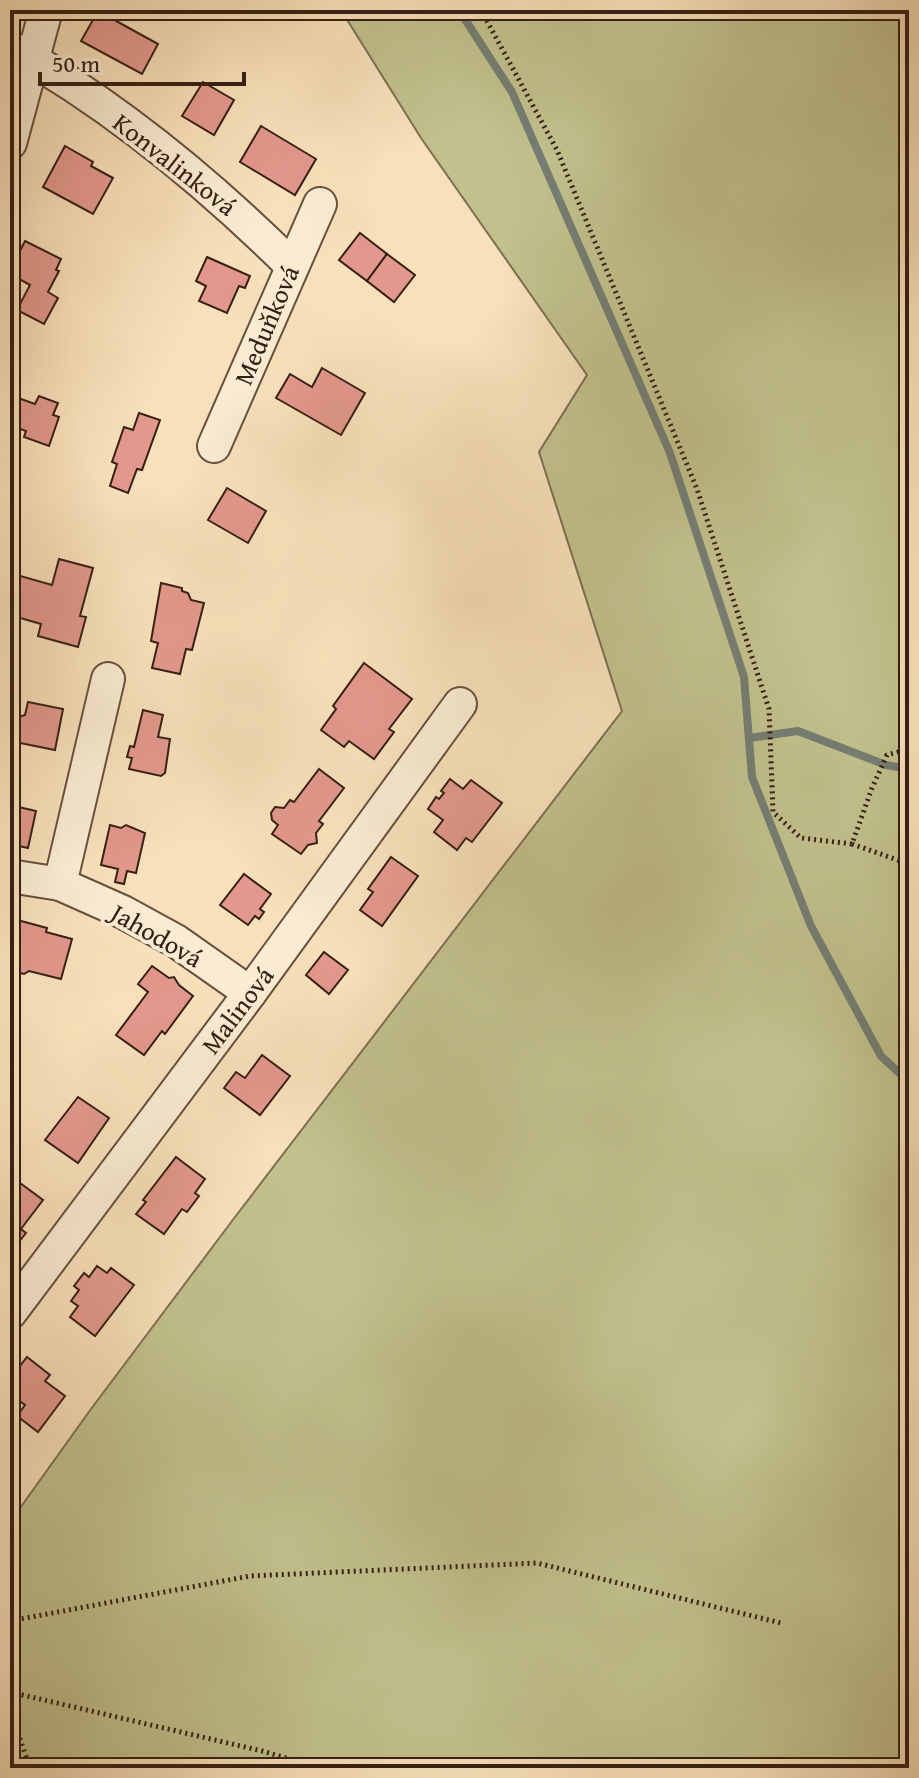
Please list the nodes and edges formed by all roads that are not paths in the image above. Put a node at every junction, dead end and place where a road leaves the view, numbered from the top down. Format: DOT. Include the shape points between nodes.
graph roads {
  1 [pos="46,10"];
  2 [pos="21,54"];
  3 [pos="10,143"];
  4 [pos="320,204"];
  5 [pos="291,265"];
  6 [pos="214,446"];
  7 [pos="108,679"];
  8 [pos="460,704"];
  9 [pos="10,876"];
  10 [pos="60,884"];
  11 [pos="250,993"];
  12 [pos="10,1313"];
  1 -- 2 [label="street"];
  2 -- 3 [label="street"];
  2 -- 5 [label="street, Konvalinková" via="86,94 187,170"];
  4 -- 5 [label="street, Meduňková"];
  5 -- 6 [label="street, Meduňková"];
  7 -- 10 [label="street"];
  8 -- 11 [label="street, Malinová"];
  9 -- 10 [label="street, Jahodová"];
  10 -- 11 [label="street, Jahodová" via="176,941"];
  11 -- 12 [label="street, Malinová"];
}
